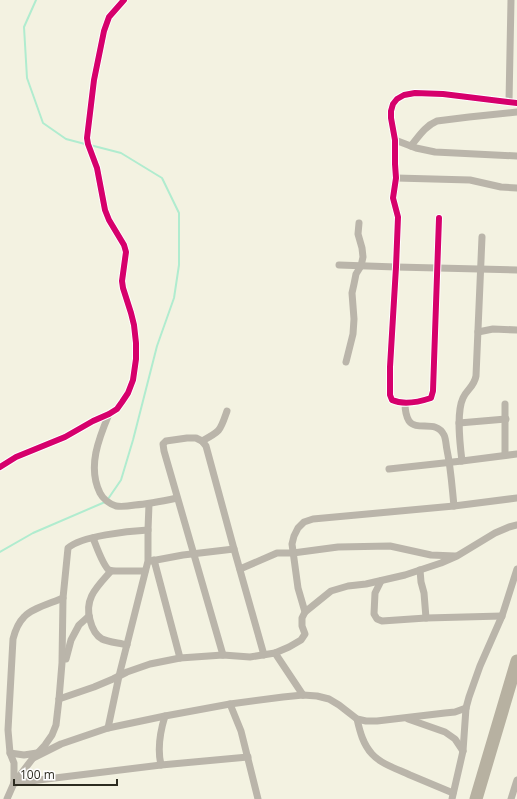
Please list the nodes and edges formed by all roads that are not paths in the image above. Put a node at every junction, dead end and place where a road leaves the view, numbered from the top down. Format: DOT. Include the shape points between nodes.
graph roads {
  1 [pos="124,0"];
  2 [pos="511,0"];
  3 [pos="514,14"];
  4 [pos="513,66"];
  5 [pos="513,103"];
  6 [pos="517,112"];
  7 [pos="395,140"];
  8 [pos="411,146"];
  9 [pos="517,156"];
  10 [pos="396,178"];
  11 [pos="517,188"];
  12 [pos="439,218"];
  13 [pos="359,223"];
  14 [pos="482,237"];
  15 [pos="339,265"];
  16 [pos="360,266"];
  17 [pos="396,267"];
  18 [pos="437,268"];
  19 [pos="481,269"];
  20 [pos="517,270"];
  21 [pos="517,330"];
  22 [pos="478,332"];
  23 [pos="346,362"];
  24 [pos="405,402"];
  25 [pos="506,404"];
  26 [pos="227,411"];
  27 [pos="109,414"];
  28 [pos="506,419"];
  29 [pos="460,423"];
  30 [pos="202,441"];
  31 [pos="517,454"];
  32 [pos="505,455"];
  33 [pos="462,461"];
  34 [pos="450,462"];
  35 [pos="0,467"];
  36 [pos="389,469"];
  37 [pos="177,498"];
  38 [pos="517,498"];
  39 [pos="149,504"];
  40 [pos="454,506"];
  41 [pos="517,525"];
  42 [pos="148,530"];
  43 [pos="93,538"];
  44 [pos="234,549"];
  45 [pos="194,554"];
  46 [pos="293,554"];
  47 [pos="458,556"];
  48 [pos="151,560"];
  49 [pos="240,569"];
  50 [pos="517,569"];
  51 [pos="420,570"];
  52 [pos="111,571"];
  53 [pos="145,572"];
  54 [pos="381,581"];
  55 [pos="63,598"];
  56 [pos="305,612"];
  57 [pos="89,616"];
  58 [pos="502,616"];
  59 [pos="426,618"];
  60 [pos="127,645"];
  61 [pos="275,653"];
  62 [pos="223,655"];
  63 [pos="264,655"];
  64 [pos="180,658"];
  65 [pos="517,661"];
  66 [pos="119,676"];
  67 [pos="61,677"];
  68 [pos="303,695"];
  69 [pos="59,699"];
  70 [pos="230,704"];
  71 [pos="466,708"];
  72 [pos="165,716"];
  73 [pos="406,718"];
  74 [pos="357,719"];
  75 [pos="108,728"];
  76 [pos="463,752"];
  77 [pos="10,753"];
  78 [pos="35,755"];
  79 [pos="248,757"];
  80 [pos="161,765"];
  81 [pos="517,780"];
  82 [pos="14,783"];
  83 [pos="452,796"];
  84 [pos="7,799"];
  85 [pos="258,799"];
  86 [pos="476,799"];
  87 [pos="511,799"];
  1 -- 27 [label="street" via="110,17 104,31 94,80 87,138 97,168 105,210 126,252 122,281 136,342 133,380 122,402"];
  2 -- 3 [label="street"];
  3 -- 4 [label="street"];
  4 -- 5 [label="street"];
  5 -- 7 [label="street" via="429,93 404,95 397,99 391,111"];
  6 -- 8 [label="street" via="432,123"];
  7 -- 8 [label="street"];
  7 -- 10 [label="street"];
  8 -- 9 [label="street" via="435,152"];
  10 -- 11 [label="street" via="470,180"];
  10 -- 17 [label="street" via="393,198 398,218"];
  12 -- 18 [label="street"];
  13 -- 16 [label="street" via="358,234 363,257"];
  14 -- 19 [label="street"];
  15 -- 16 [label="street"];
  16 -- 17 [label="street"];
  16 -- 23 [label="street" via="352,293 353,334"];
  17 -- 18 [label="street"];
  17 -- 24 [label="street" via="390,395 392,400"];
  18 -- 19 [label="street"];
  18 -- 24 [label="street" via="432,395 431,398"];
  19 -- 20 [label="street"];
  19 -- 22 [label="street"];
  21 -- 22 [label="street" via="493,329"];
  22 -- 29 [label="street" via="475,381 463,398"];
  24 -- 34 [label="street" via="409,422 440,429 444,435"];
  25 -- 28 [label="street"];
  26 -- 30 [label="street" via="219,431"];
  27 -- 35 [label="street"];
  27 -- 39 [label="street" via="96,451 94,469 98,488 109,503 117,506"];
  28 -- 29 [label="street"];
  28 -- 32 [label="street"];
  29 -- 33 [label="street"];
  30 -- 37 [label="street" via="187,438 166,441 163,444"];
  30 -- 44 [label="street" via="209,455"];
  31 -- 32 [label="street"];
  32 -- 33 [label="street"];
  33 -- 34 [label="street"];
  34 -- 36 [label="street"];
  34 -- 40 [label="street"];
  37 -- 39 [label="street"];
  37 -- 45 [label="street"];
  38 -- 40 [label="street"];
  39 -- 42 [label="street"];
  40 -- 46 [label="street" via="313,519 304,522 298,528 292,544"];
  41 -- 47 [label="street" via="509,526"];
  42 -- 43 [label="street"];
  42 -- 48 [label="street"];
  43 -- 52 [label="street"];
  43 -- 55 [label="street" via="68,548"];
  44 -- 45 [label="street"];
  44 -- 49 [label="street"];
  45 -- 48 [label="street"];
  45 -- 62 [label="street"];
  46 -- 47 [label="street" via="338,547 390,546 431,555"];
  46 -- 49 [label="street" via="277,553"];
  46 -- 56 [label="street"];
  47 -- 51 [label="street"];
  48 -- 53 [label="street"];
  48 -- 64 [label="street"];
  49 -- 63 [label="street"];
  50 -- 58 [label="street"];
  51 -- 54 [label="street"];
  51 -- 59 [label="street"];
  52 -- 53 [label="street"];
  52 -- 57 [label="street" via="90,597"];
  53 -- 60 [label="street"];
  54 -- 56 [label="street" via="331,591"];
  54 -- 59 [label="street" via="375,593 374,614 377,619 382,621"];
  55 -- 67 [label="street"];
  55 -- 77 [label="street" via="24,616 15,630 9,704"];
  56 -- 61 [label="street" via="302,618 303,637 297,643"];
  57 -- 60 [label="street" via="96,634 103,639"];
  57 -- 67 [label="street" via="79,625 71,640"];
  58 -- 59 [label="street"];
  58 -- 71 [label="street"];
  60 -- 66 [label="street"];
  61 -- 63 [label="street"];
  61 -- 68 [label="street"];
  62 -- 63 [label="street"];
  62 -- 64 [label="street"];
  64 -- 66 [label="street" via="150,664"];
  65 -- 86 [label="highway"];
  66 -- 69 [label="street" via="94,688"];
  66 -- 75 [label="street"];
  67 -- 69 [label="street"];
  68 -- 70 [label="street"];
  68 -- 74 [label="street" via="329,699"];
  69 -- 78 [label="street" via="52,735"];
  70 -- 72 [label="street"];
  70 -- 79 [label="street"];
  71 -- 73 [label="street" via="450,713"];
  71 -- 76 [label="street"];
  72 -- 75 [label="street"];
  72 -- 80 [label="street" via="159,747"];
  73 -- 74 [label="street" via="377,721"];
  73 -- 76 [label="street" via="444,732 455,739"];
  74 -- 83 [label="street" via="361,735 372,755"];
  75 -- 78 [label="street"];
  76 -- 83 [label="street"];
  77 -- 78 [label="street"];
  77 -- 82 [label="street" via="14,763"];
  78 -- 82 [label="street"];
  79 -- 80 [label="street"];
  79 -- 85 [label="street"];
  80 -- 82 [label="street"];
  81 -- 87 [label="street"];
  82 -- 84 [label="street"];
}
